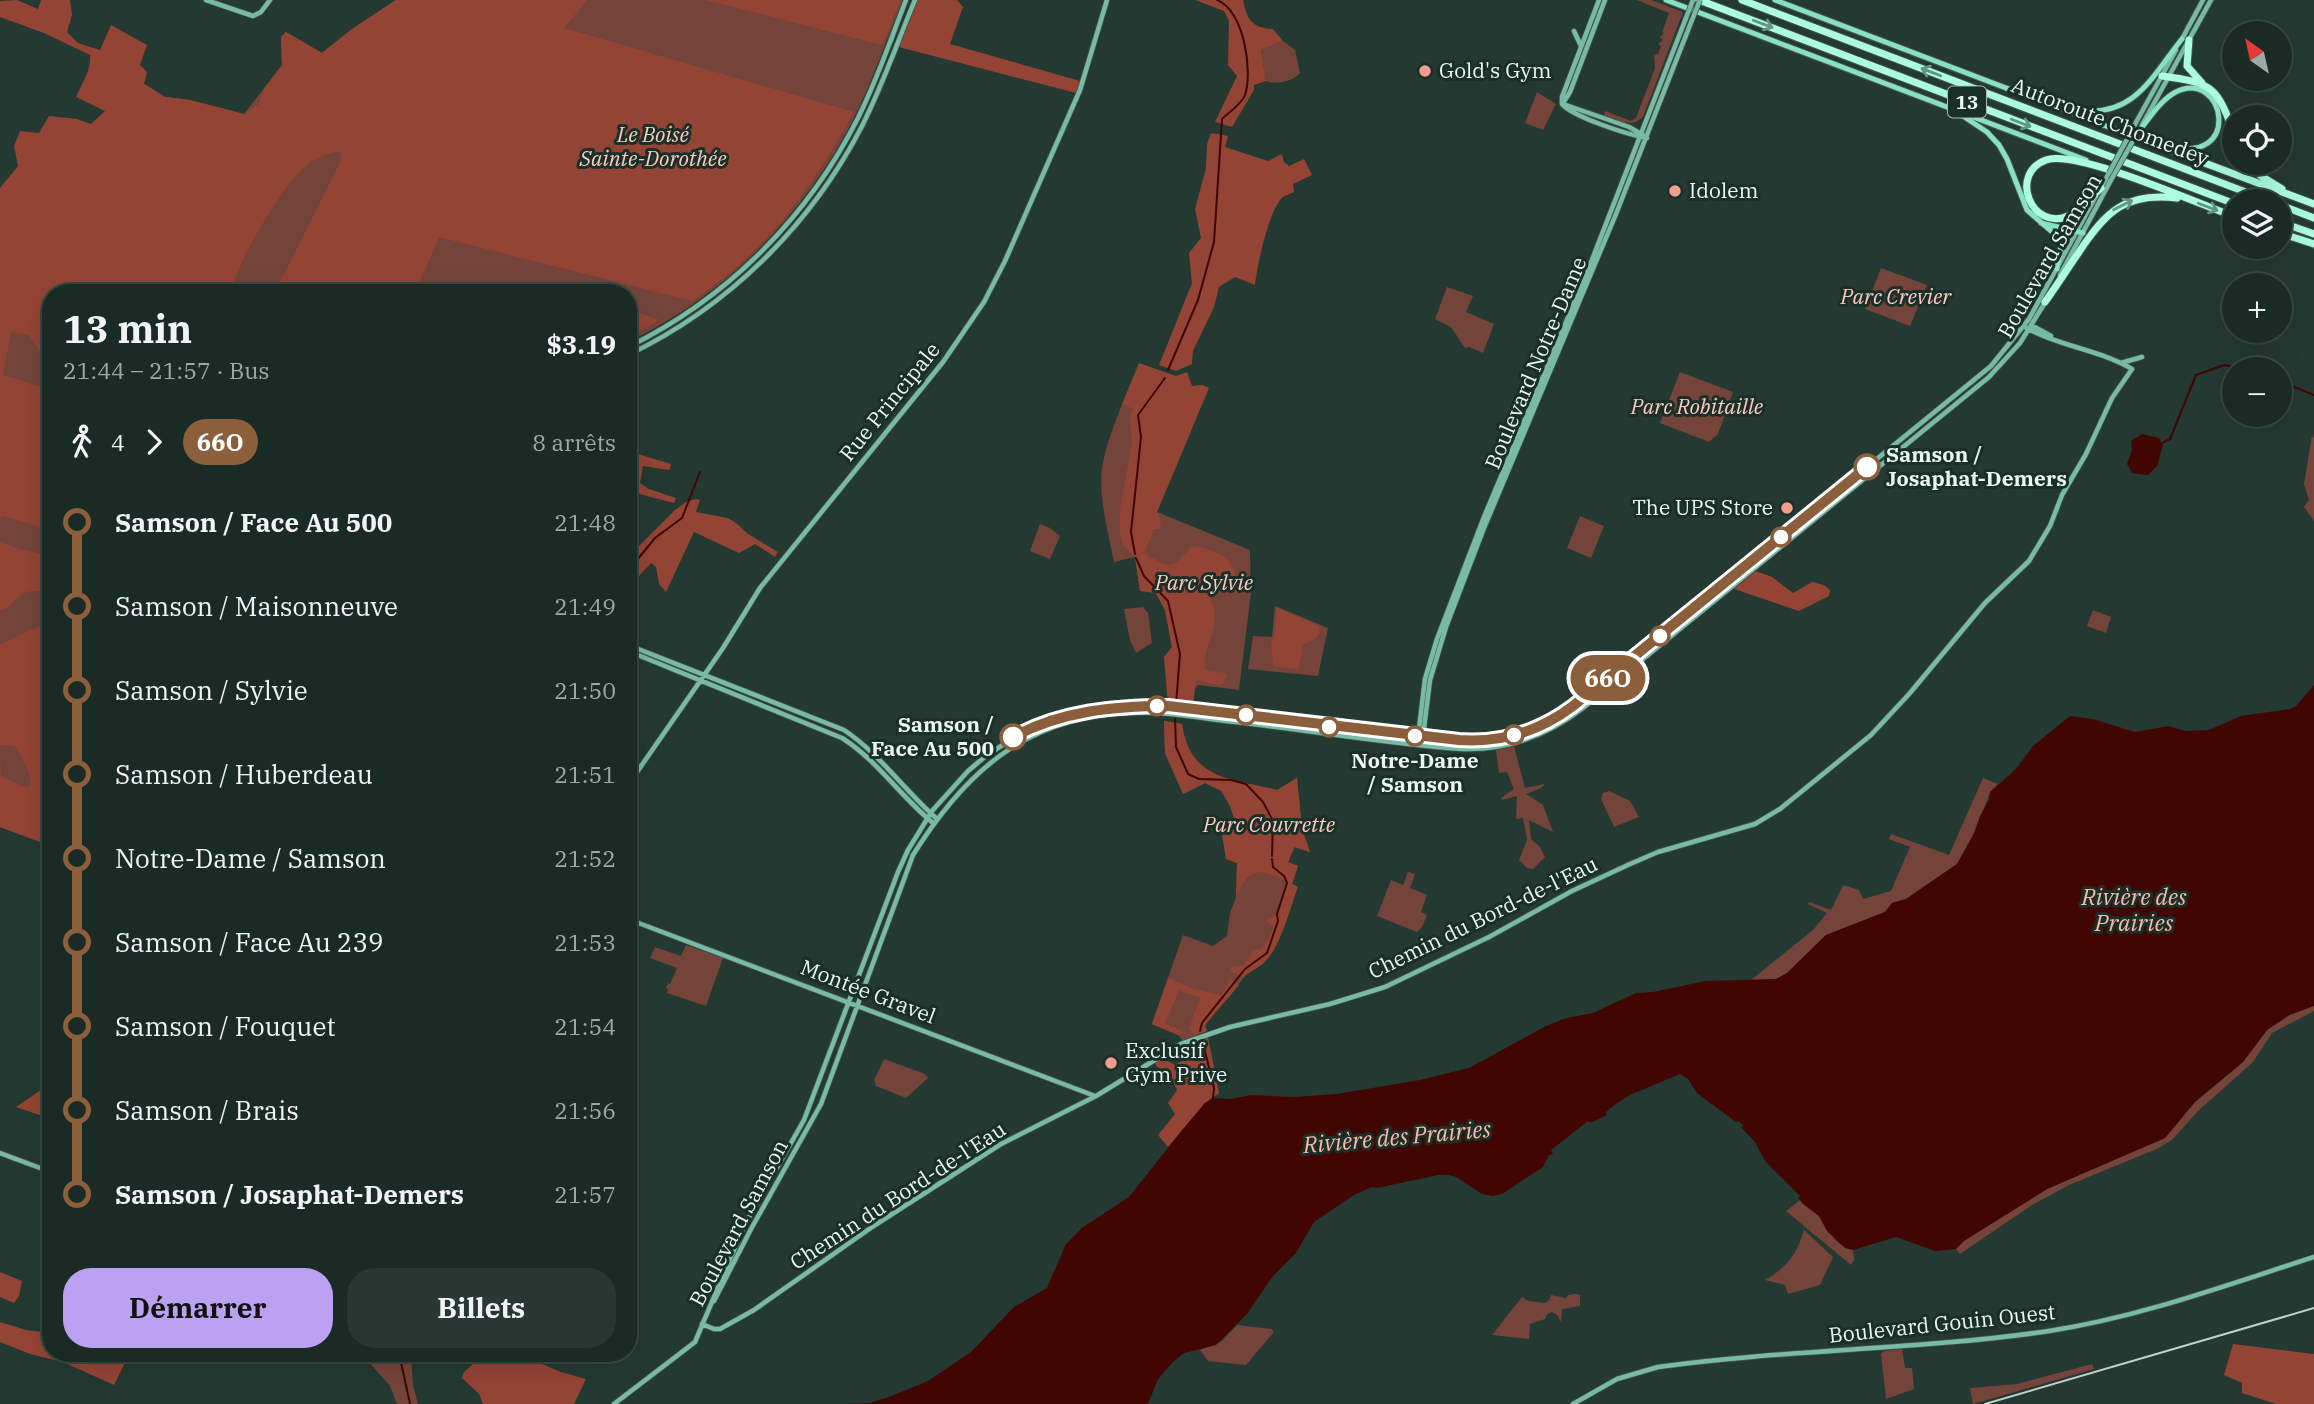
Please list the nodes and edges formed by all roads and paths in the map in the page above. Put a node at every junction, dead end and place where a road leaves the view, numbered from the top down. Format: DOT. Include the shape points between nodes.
graph roads {
  1 [pos="206,0"];
  2 [pos="270,0"];
  3 [pos="906,0"];
  4 [pos="915,0"];
  5 [pos="1107,0"];
  6 [pos="1599,0"];
  7 [pos="1605,0"];
  8 [pos="1666,0"];
  9 [pos="1693,0"];
  10 [pos="1700,0"];
  11 [pos="1742,0"];
  12 [pos="1775,0"];
  13 [pos="1788,0"];
  14 [pos="2203,0"];
  15 [pos="2211,0"];
  16 [pos="1794,7"];
  17 [pos="1689,19"];
  18 [pos="1574,31"];
  19 [pos="2186,39"];
  20 [pos="1581,47"];
  21 [pos="2165,76"];
  22 [pos="2202,84"];
  23 [pos="1570,92"];
  24 [pos="2018,93"];
  25 [pos="1562,104"];
  26 [pos="2223,105"];
  27 [pos="1577,108"];
  28 [pos="1955,110"];
  29 [pos="1646,120"];
  30 [pos="1629,128"];
  31 [pos="2138,131"];
  32 [pos="1640,135"];
  33 [pos="1647,138"];
  34 [pos="2102,167"];
  35 [pos="2260,175"];
  36 [pos="2108,180"];
  37 [pos="2101,188"];
  38 [pos="2238,189"];
  39 [pos="2187,198"];
  40 [pos="2222,199"];
  41 [pos="2301,199"];
  42 [pos="2314,204"];
  43 [pos="2292,210"];
  44 [pos="2222,212"];
  45 [pos="2314,218"];
  46 [pos="2041,223"];
  47 [pos="2292,226"];
  48 [pos="2080,232"];
  49 [pos="2314,234"];
  50 [pos="2292,237"];
  51 [pos="2314,244"];
  52 [pos="2057,269"];
  53 [pos="2045,302"];
  54 [pos="2037,316"];
  55 [pos="2028,326"];
  56 [pos="2046,333"];
  57 [pos="2058,340"];
  58 [pos="637,342"];
  59 [pos="637,350"];
  60 [pos="2142,357"];
  61 [pos="2121,363"];
  62 [pos="637,649"];
  63 [pos="637,654"];
  64 [pos="702,679"];
  65 [pos="1421,736"];
  66 [pos="1420,744"];
  67 [pos="637,772"];
  68 [pos="928,815"];
  69 [pos="935,820"];
  70 [pos="637,922"];
  71 [pos="849,1002"];
  72 [pos="856,1005"];
  73 [pos="1096,1097"];
  74 [pos="0,1153"];
  75 [pos="42,1169"];
  76 [pos="2314,1257"];
  77 [pos="702,1324"];
  78 [pos="1577,1403"];
  79 [pos="614,1404"];
  1 -- 2 [label="street" via="251,16"];
  3 -- 58 [label="street" via="857,119 802,207 761,253 723,286"];
  4 -- 59 [label="street" via="865,121 806,213 764,260 725,294"];
  5 -- 64 [label="street, Rue Principale" via="1080,90 984,302 936,371 760,588"];
  6 -- 20 [label="street"];
  7 -- 23 [label="street"];
  8 -- 28 [label="main road"];
  9 -- 17 [label="street, Boulevard Notre-Dame, bridge"];
  10 -- 17 [label="street, Boulevard Notre-Dame, bridge"];
  10 -- 40 [label="highway, Autoroute Chomedey / 13, one-way"];
  38 -- 11 [label="highway, Autoroute Chomedey / 13, one-way"];
  12 -- 16 [label="main road"];
  13 -- 16 [label="main road"];
  14 -- 19 [label="street, Boulevard Samson"];
  15 -- 19 [label="street, Boulevard Samson"];
  16 -- 24 [label="main road"];
  17 -- 29 [label="street, Boulevard Notre-Dame"];
  17 -- 33 [label="street, Boulevard Notre-Dame"];
  18 -- 20 [label="street"];
  19 -- 21 [label="street, Boulevard Samson"];
  19 -- 22 [label="highway" via="2187,66"];
  19 -- 24 [label="main road" via="2143,90 2118,106 2083,110"];
  20 -- 25 [label="street"];
  21 -- 22 [label="highway"];
  21 -- 31 [label="street, Boulevard Samson"];
  22 -- 26 [label="highway" via="2219,96"];
  23 -- 25 [label="street"];
  23 -- 27 [label="street"];
  24 -- 31 [label="main road"];
  25 -- 27 [label="street"];
  25 -- 32 [label="street"];
  27 -- 30 [label="street"];
  28 -- 34 [label="main road"];
  28 -- 46 [label="main road" via="1999,145 2025,207"];
  29 -- 30 [label="street"];
  29 -- 32 [label="street, Boulevard Notre-Dame"];
  30 -- 32 [label="street"];
  31 -- 31 [label="main road" via="2166,99 2185,89 2209,96 2220,116 2215,135 2198,148 2179,148"];
  31 -- 36 [label="street, Boulevard Samson, bridge"];
  31 -- 41 [label="highway"];
  32 -- 33 [label="street"];
  32 -- 65 [label="street, Boulevard Notre-Dame" via="1437,639 1424,688"];
  33 -- 65 [label="street, Boulevard Notre-Dame" via="1445,631 1430,680"];
  34 -- 37 [label="highway" via="2047,160 2031,172 2026,190 2037,212 2057,219 2074,214"];
  34 -- 39 [label="highway"];
  35 -- 41 [label="highway"];
  36 -- 37 [label="street, Boulevard Samson"];
  36 -- 48 [label="street, Boulevard Samson"];
  37 -- 48 [label="street, Boulevard Samson"];
  39 -- 44 [label="highway, one-way"];
  53 -- 39 [label="highway, one-way" via="2110,212 2143,198"];
  41 -- 42 [label="highway"];
  43 -- 45 [label="highway"];
  46 -- 48 [label="main road"];
  46 -- 52 [label="main road" via="2060,241"];
  47 -- 49 [label="highway"];
  48 -- 52 [label="street, Boulevard Samson"];
  48 -- 53 [label="street, Boulevard Samson"];
  50 -- 51 [label="highway"];
  52 -- 55 [label="street, Boulevard Samson"];
  53 -- 54 [label="street, Boulevard Samson"];
  54 -- 55 [label="street, Boulevard Samson"];
  54 -- 56 [label="street"];
  55 -- 56 [label="street"];
  55 -- 57 [label="street"];
  55 -- 65 [label="street, Boulevard Samson" via="1983,373 1566,711 1535,728 1502,738 1470,741"];
  55 -- 66 [label="street, Boulevard Samson" via="2017,347 1989,377 1571,717 1538,735 1499,747"];
  56 -- 57 [label="street"];
  57 -- 61 [label="street"];
  60 -- 61 [label="street"];
  61 -- 73 [label="street, Chemin du Bord-de-l'Eau" via="2132,369 2111,399 2029,561 1984,603 1871,735 1780,809 1755,824 1630,864 1385,987 1194,1038"];
  62 -- 64 [label="street"];
  63 -- 64 [label="street"];
  64 -- 67 [label="street, Rue Principale"];
  64 -- 68 [label="street" via="844,730 864,744"];
  65 -- 66 [label="street, Boulevard Notre-Dame"];
  65 -- 68 [label="street, Boulevard Samson" via="1168,706 1089,710 1009,740 963,775"];
  66 -- 69 [label="street, Boulevard Samson" via="1149,712 1103,715 1043,732 1012,747 971,778"];
  68 -- 69 [label="street"];
  68 -- 71 [label="street, Boulevard Samson" via="898,872"];
  69 -- 72 [label="street, Boulevard Samson" via="904,874"];
  70 -- 71 [label="street, Montée Gravel"];
  71 -- 72 [label="street, Montée Gravel"];
  71 -- 77 [label="street, Boulevard Samson" via="804,1120 744,1226"];
  72 -- 73 [label="street, Montée Gravel"];
  72 -- 77 [label="street, Boulevard Samson" via="816,1115"];
  73 -- 77 [label="street, Chemin du Bord-de-l'Eau" via="1001,1144 754,1310 720,1329"];
  74 -- 75 [label="street"];
  76 -- 78 [label="street, Boulevard Gouin Ouest" via="2154,1308 2080,1325 2002,1337 1658,1367 1622,1377"];
  77 -- 79 [label="street" via="690,1348"];
}
